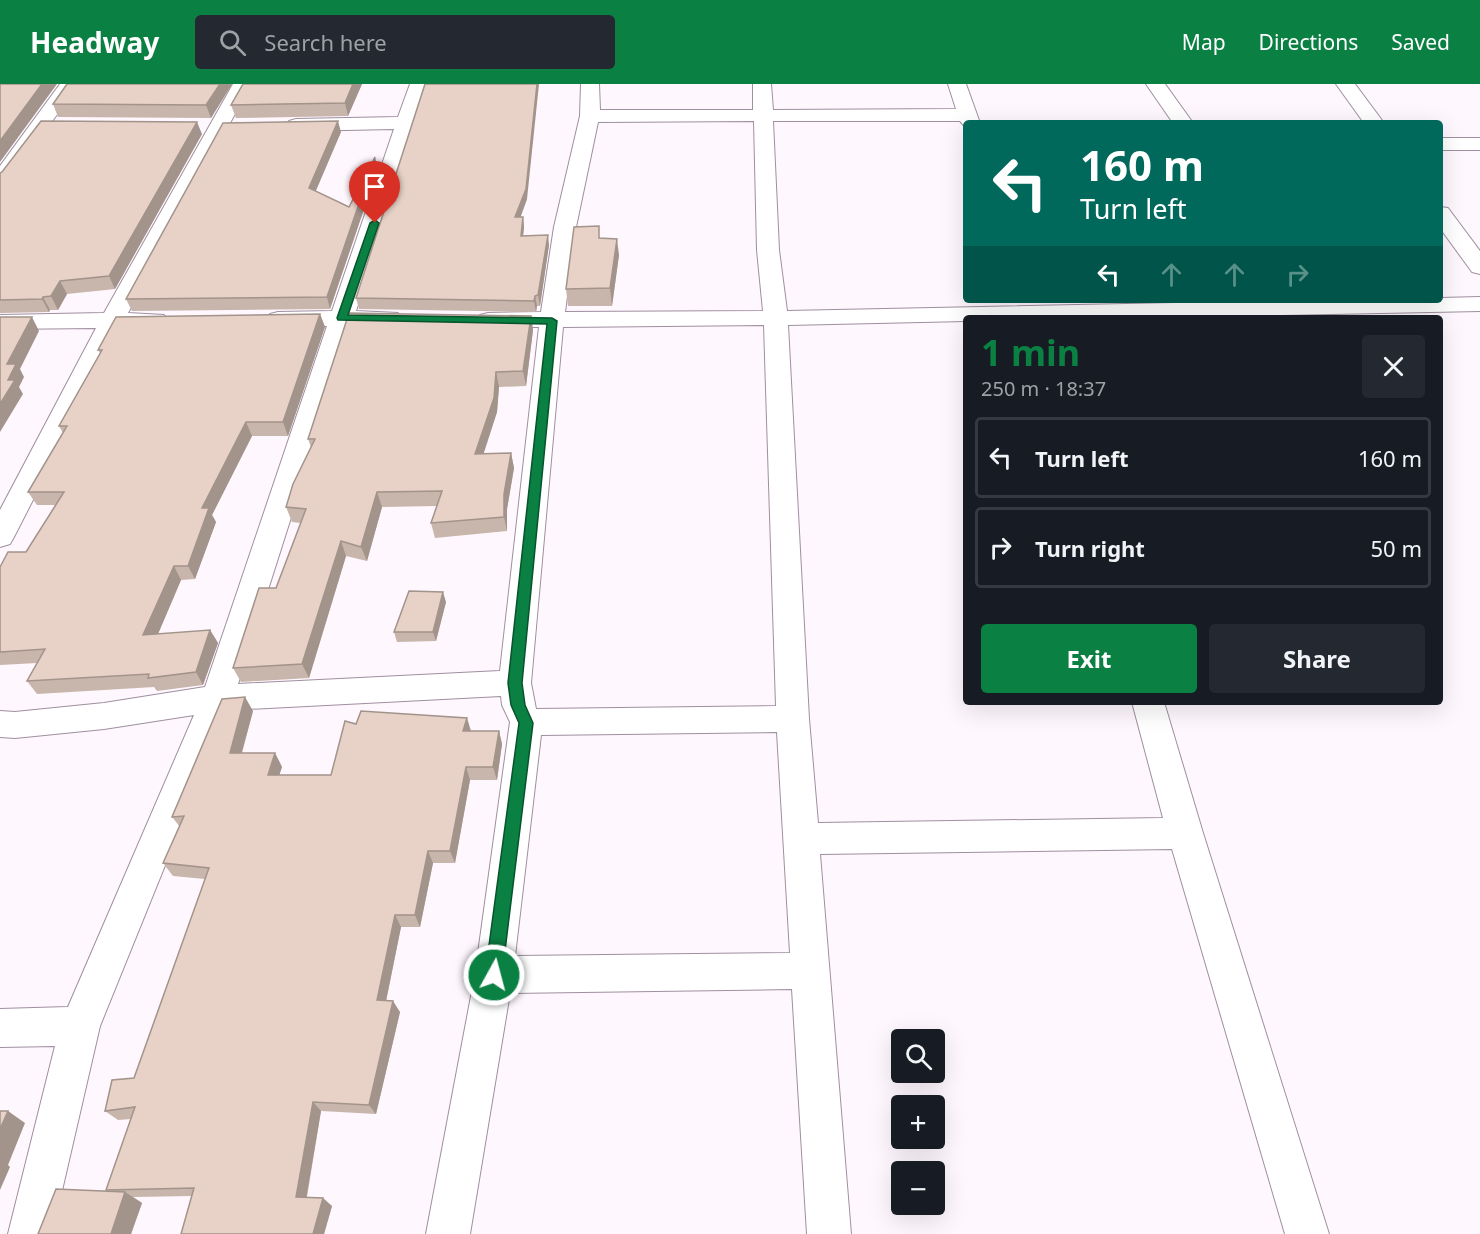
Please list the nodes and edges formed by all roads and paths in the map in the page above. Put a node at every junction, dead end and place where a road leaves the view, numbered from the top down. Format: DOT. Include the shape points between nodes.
graph roads {
  1 [pos="70,84"];
  2 [pos="242,84"];
  3 [pos="419,84"];
  4 [pos="590,84"];
  5 [pos="957,84"];
  6 [pos="1155,84"];
  7 [pos="1345,84"];
  8 [pos="762,99"];
  9 [pos="590,116"];
  10 [pos="969,119"];
  11 [pos="1181,120"];
  12 [pos="1372,120"];
  13 [pos="406,123"];
  14 [pos="39,125"];
  15 [pos="62,125"];
  16 [pos="278,125"];
  17 [pos="1443,144"];
  18 [pos="1480,144"];
  19 [pos="0,180"];
  20 [pos="1443,217"];
  21 [pos="1480,267"];
  22 [pos="1278,304"];
  23 [pos="1480,304"];
  24 [pos="1037,310"];
  25 [pos="342,318"];
  26 [pos="776,318"];
  27 [pos="250,319"];
  28 [pos="412,319"];
  29 [pos="181,320"];
  30 [pos="470,320"];
  31 [pos="112,321"];
  32 [pos="552,321"];
  33 [pos="0,322"];
  34 [pos="0,537"];
  35 [pos="515,683"];
  36 [pos="217,699"];
  37 [pos="1149,705"];
  38 [pos="793,719"];
  39 [pos="526,723"];
  40 [pos="0,724"];
  41 [pos="1185,833"];
  42 [pos="801,839"];
  43 [pos="812,971"];
  44 [pos="494,975"];
  45 [pos="80,1026"];
  46 [pos="0,1028"];
  47 [pos="30,1234"];
  48 [pos="448,1234"];
  49 [pos="829,1234"];
  50 [pos="1307,1234"];
  1 -- 14 [label="street"];
  2 -- 31 [label="street"];
  3 -- 13 [label="street"];
  4 -- 9 [label="street"];
  5 -- 10 [label="street"];
  6 -- 11 [label="street"];
  7 -- 12 [label="street"];
  8 -- 9 [label="street"];
  8 -- 10 [label="street"];
  8 -- 26 [label="street" via="768,250"];
  9 -- 32 [label="street" via="565,227"];
  13 -- 16 [label="street"];
  13 -- 25 [label="street"];
  14 -- 15 [label="street"];
  14 -- 19 [label="street"];
  17 -- 18 [label="street"];
  20 -- 21 [label="street"];
  22 -- 23 [label="street"];
  22 -- 24 [label="street"];
  24 -- 26 [label="street"];
  25 -- 27 [label="street"];
  25 -- 28 [label="street"];
  25 -- 36 [label="street"];
  26 -- 32 [label="street"];
  26 -- 38 [label="street"];
  29 -- 31 [label="street"];
  30 -- 32 [label="street"];
  31 -- 33 [label="street"];
  31 -- 34 [label="street"];
  32 -- 35 [label="street"];
  35 -- 36 [label="street"];
  35 -- 39 [label="street"];
  36 -- 40 [label="street" via="104,716"];
  36 -- 45 [label="street"];
  37 -- 41 [label="street"];
  38 -- 39 [label="street"];
  38 -- 42 [label="street"];
  39 -- 44 [label="street"];
  41 -- 42 [label="street"];
  41 -- 50 [label="street"];
  42 -- 43 [label="street"];
  43 -- 44 [label="street"];
  43 -- 49 [label="street"];
  44 -- 48 [label="street"];
  45 -- 46 [label="street"];
  45 -- 47 [label="street"];
}
